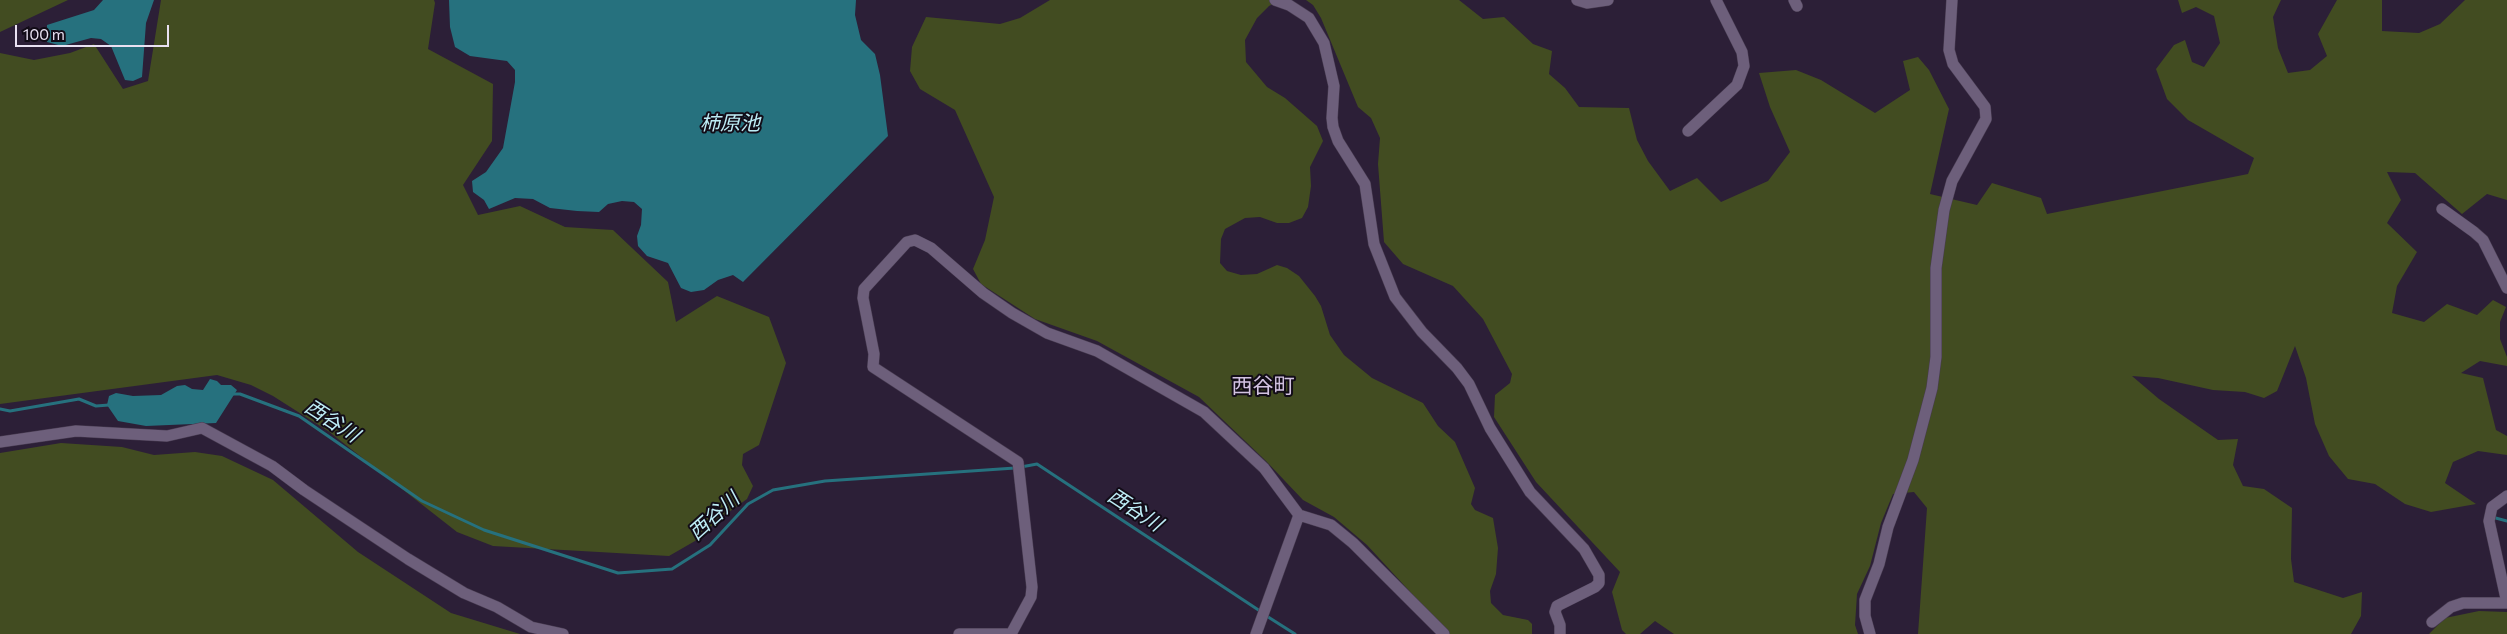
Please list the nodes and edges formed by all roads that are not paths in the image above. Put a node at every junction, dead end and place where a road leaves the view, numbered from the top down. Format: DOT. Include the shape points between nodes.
graph roads {
  1 [pos="1274,0"];
  2 [pos="1577,0"];
  3 [pos="1608,0"];
  4 [pos="1716,0"];
  5 [pos="1952,0"];
  6 [pos="1688,131"];
  7 [pos="2442,209"];
  8 [pos="2507,288"];
  9 [pos="0,442"];
  10 [pos="2507,496"];
  11 [pos="1299,516"];
  12 [pos="2507,603"];
  13 [pos="2432,622"];
  14 [pos="563,634"];
  15 [pos="959,634"];
  16 [pos="1010,634"];
  17 [pos="1256,634"];
  18 [pos="1444,634"];
  19 [pos="1560,634"];
  20 [pos="1870,634"];
  1 -- 19 [label="street" via="1309,18 1324,42 1334,86 1333,127 1364,184 1374,244 1395,297 1469,384 1490,428 1530,492 1584,549 1599,575 1595,587 1557,606 1555,612"];
  2 -- 3 [label="street" via="1587,3"];
  4 -- 6 [label="street" via="1742,52 1744,66 1737,85"];
  5 -- 20 [label="street" via="1949,50 1953,64 1985,107 1986,120 1952,181 1944,210 1936,268 1932,388 1913,460 1865,600 1864,616"];
  7 -- 8 [label="street" via="2483,240"];
  9 -- 14 [label="street" via="76,431 167,436 202,428 272,466 408,559 464,593 531,627"];
  10 -- 12 [label="street" via="2492,507 2489,521"];
  11 -- 16 [label="street" via="1264,468 1204,412 1097,351 1048,333 1012,313 983,293 931,248 915,240 907,242 864,289 873,367 1019,466 1032,587 1031,597"];
  11 -- 17 [label="street"];
  11 -- 18 [label="street" via="1331,525 1346,537"];
  12 -- 13 [label="street" via="2463,602"];
  15 -- 16 [label="street"];
}
